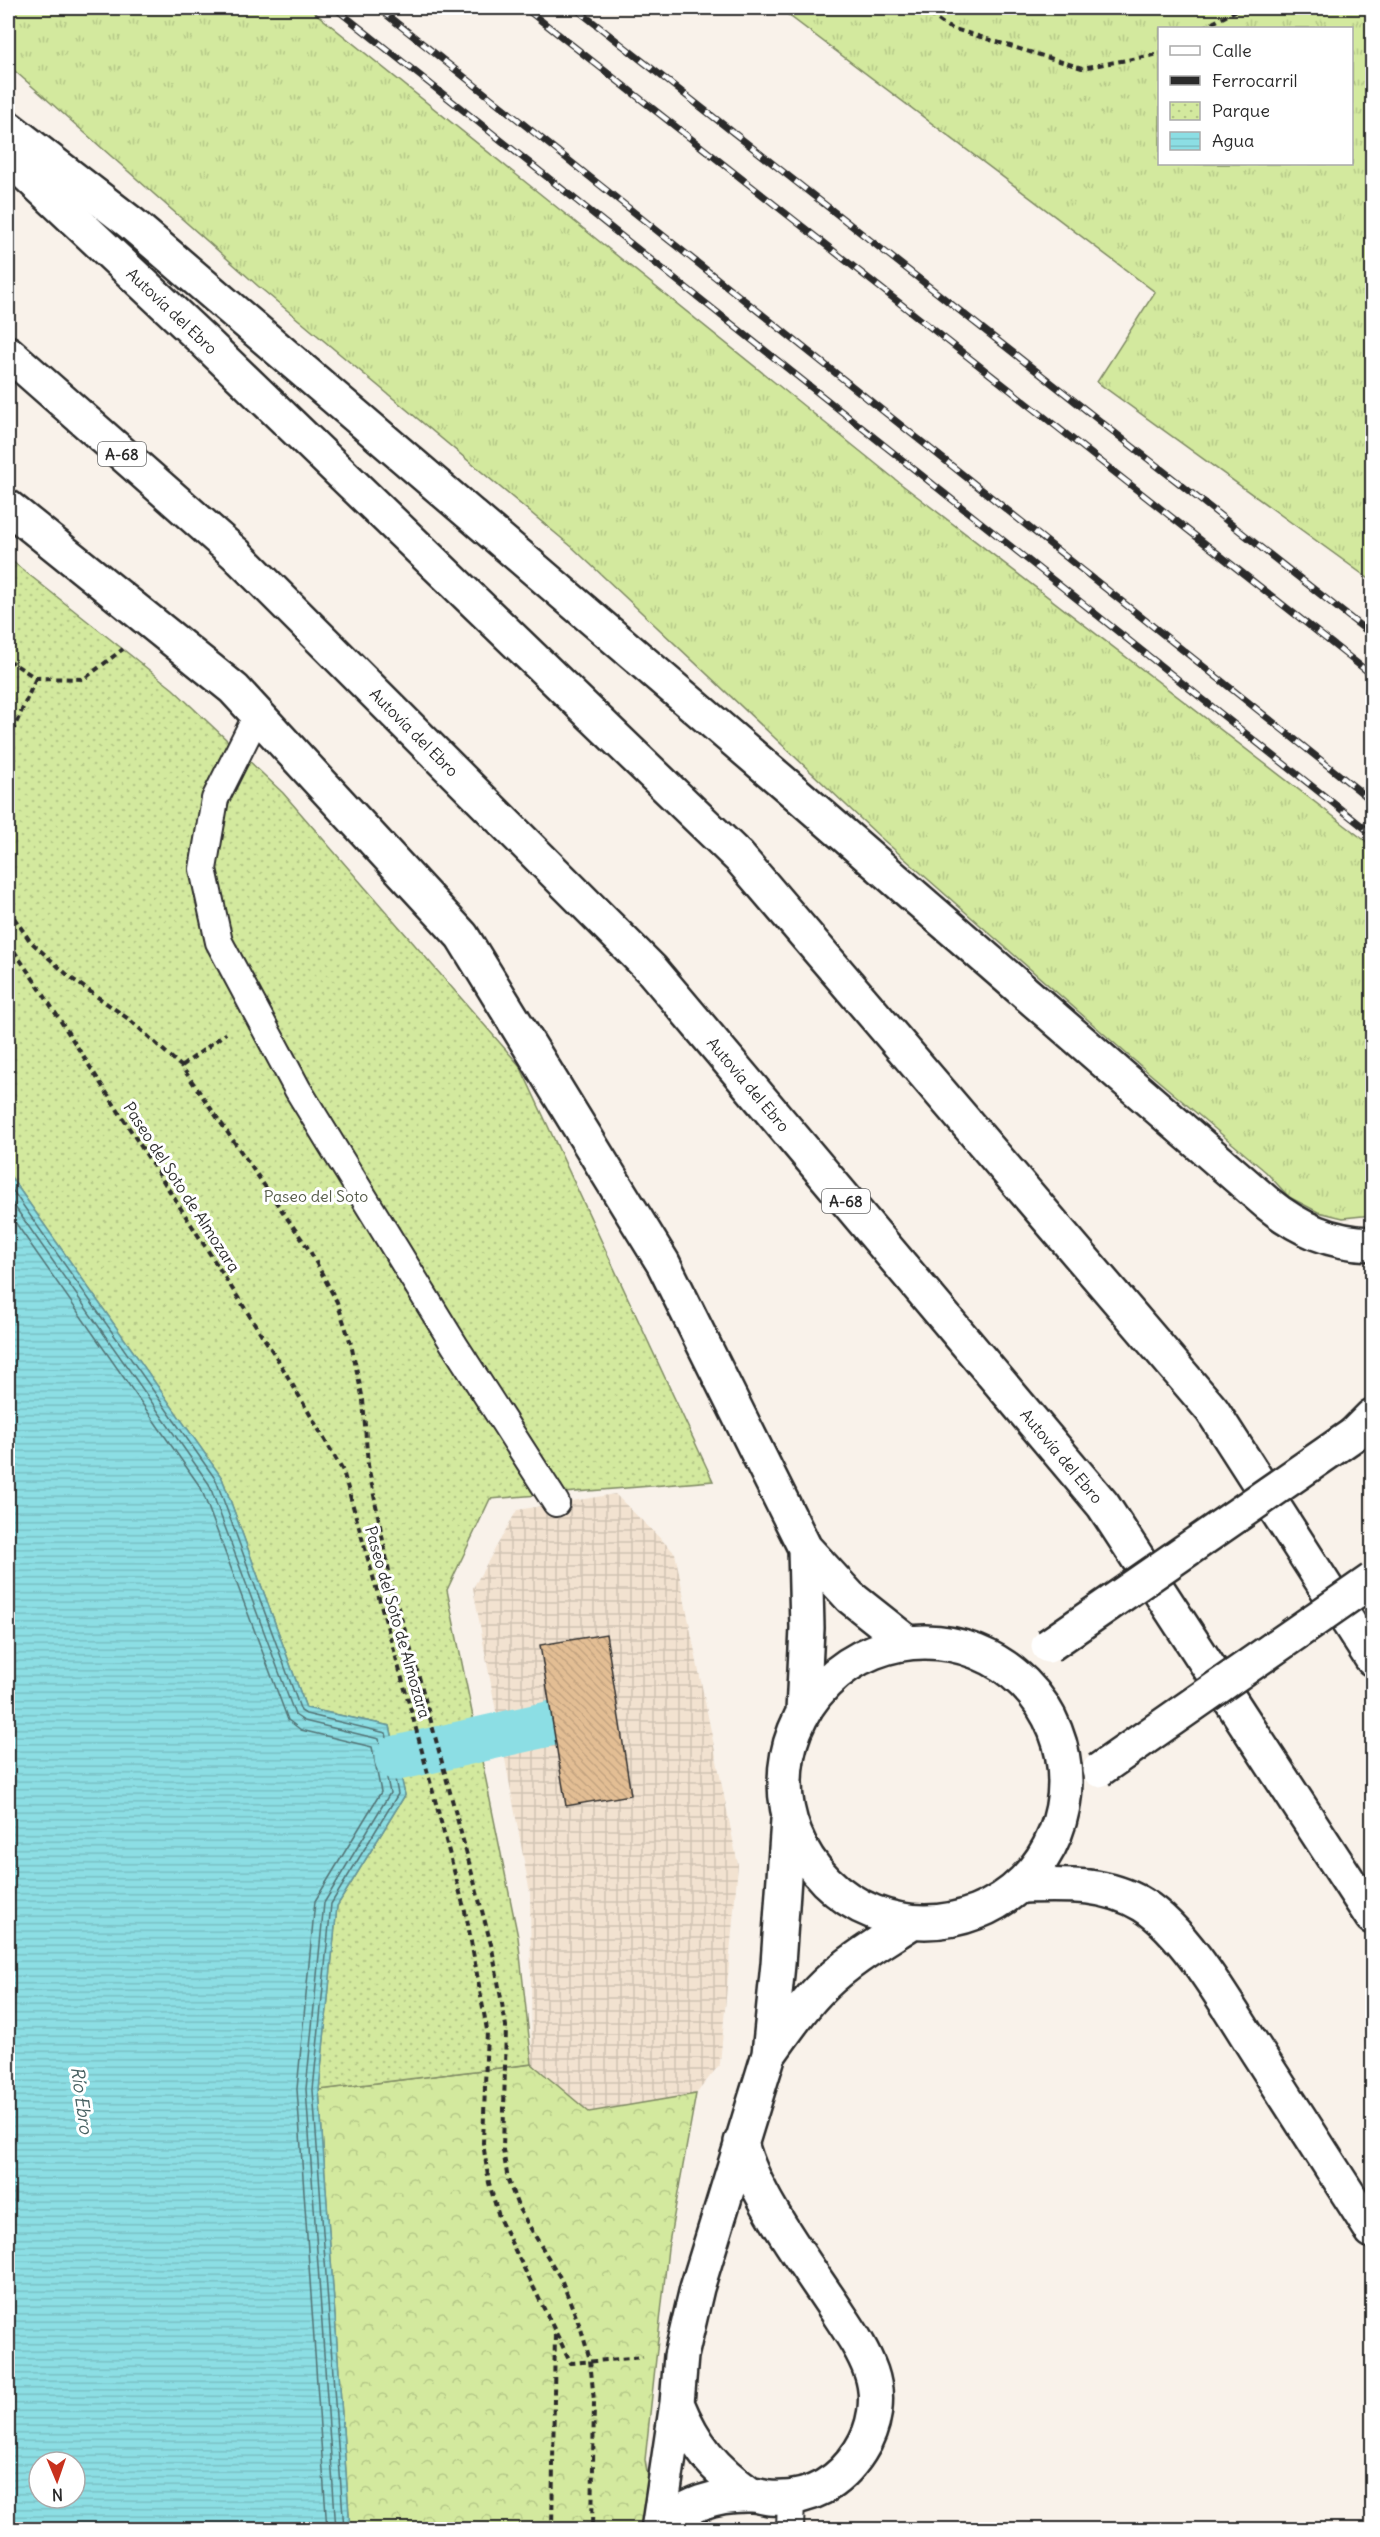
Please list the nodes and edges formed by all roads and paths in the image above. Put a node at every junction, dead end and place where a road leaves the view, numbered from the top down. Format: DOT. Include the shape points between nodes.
graph roads {
  1 [pos="921,8"];
  2 [pos="1241,8"];
  3 [pos="1204,27"];
  4 [pos="1158,54"];
  5 [pos="8,128"];
  6 [pos="8,157"];
  7 [pos="8,353"];
  8 [pos="8,507"];
  9 [pos="154,625"];
  10 [pos="8,660"];
  11 [pos="36,678"];
  12 [pos="257,715"];
  13 [pos="8,742"];
  14 [pos="8,909"];
  15 [pos="8,942"];
  16 [pos="255,1010"];
  17 [pos="182,1066"];
  18 [pos="1372,1244"];
  19 [pos="1363,1426"];
  20 [pos="556,1503"];
  21 [pos="805,1548"];
  22 [pos="1372,1580"];
  23 [pos="908,1643"];
  24 [pos="1372,1659"];
  25 [pos="996,1661"];
  26 [pos="803,1712"];
  27 [pos="1064,1808"];
  28 [pos="788,1815"];
  29 [pos="1020,1886"];
  30 [pos="1372,1917"];
  31 [pos="912,1922"];
  32 [pos="769,2054"];
  33 [pos="741,2142"];
  34 [pos="1372,2231"];
  35 [pos="555,2330"];
  36 [pos="681,2356"];
  37 [pos="590,2360"];
  38 [pos="677,2403"];
  39 [pos="751,2495"];
  40 [pos="791,2514"];
  41 [pos="552,2529"];
  42 [pos="592,2529"];
  43 [pos="659,2529"];
  1 -- 4 [label="path" via="948,27 1082,68"];
  2 -- 3 [label="path"];
  5 -- 18 [label="main road" via="131,223 1268,1203 1306,1230 1330,1239"];
  6 -- 24 [label="main road, Autovía del Ebro" via="739,857 1212,1410"];
  7 -- 30 [label="main road, Autovía del Ebro / A-68" via="236,554 652,970 1103,1505"];
  8 -- 9 [label="main road"];
  9 -- 11 [label="path" via="84,679"];
  9 -- 12 [label="main road" via="234,688"];
  10 -- 11 [label="path"];
  11 -- 13 [label="path"];
  12 -- 16 [label="lane" via="215,799 203,869 219,942"];
  12 -- 21 [label="main road" via="462,936 663,1263"];
  14 -- 17 [label="path, Paseo del Soto de Almozara" via="30,941 63,971 130,1020"];
  15 -- 35 [label="path, Paseo del Soto de Almozara" via="246,1310 343,1471 467,1919 487,2030 483,2143 489,2183 500,2220"];
  16 -- 17 [label="path"];
  16 -- 20 [label="lane" via="298,1090"];
  17 -- 37 [label="path, Paseo del Soto de Almozara" via="309,1251 337,1302 351,1344 363,1400 368,1465 393,1591 492,1948 507,2026 503,2150 508,2180 519,2209 561,2279"];
  19 -- 25 [label="main road, bridge" via="1048,1646"];
  21 -- 23 [label="main road" via="850,1597"];
  21 -- 26 [label="main road"];
  22 -- 27 [label="main road, bridge" via="1099,1770"];
  23 -- 25 [label="main road" via="939,1642 969,1648"];
  23 -- 26 [label="main road" via="877,1650 848,1665 823,1686"];
  25 -- 27 [label="main road" via="1039,1699 1053,1724 1066,1779"];
  26 -- 28 [label="main road" via="786,1762"];
  27 -- 29 [label="main road" via="1040,1863"];
  28 -- 31 [label="main road" via="798,1843 833,1888 884,1917"];
  28 -- 32 [label="main road"];
  29 -- 31 [label="main road" via="970,1915 942,1922"];
  29 -- 34 [label="main road" via="1076,1884 1101,1888 1144,1906 1169,1928 1207,1974"];
  31 -- 32 [label="main road" via="826,1983"];
  32 -- 33 [label="main road"];
  33 -- 36 [label="main road"];
  33 -- 40 [label="main road" via="757,2183 859,2346 872,2373 876,2398 873,2423 847,2470"];
  35 -- 37 [label="path, Paseo del Soto de Almozara" via="571,2362"];
  35 -- 41 [label="path"];
  36 -- 37 [label="path"];
  36 -- 38 [label="main road"];
  37 -- 42 [label="path, Paseo del Soto de Almozara" via="594,2401"];
  38 -- 39 [label="main road" via="703,2451 724,2476"];
  38 -- 43 [label="main road"];
  39 -- 40 [label="main road"];
  39 -- 43 [label="main road" via="715,2498 686,2507"];
}
